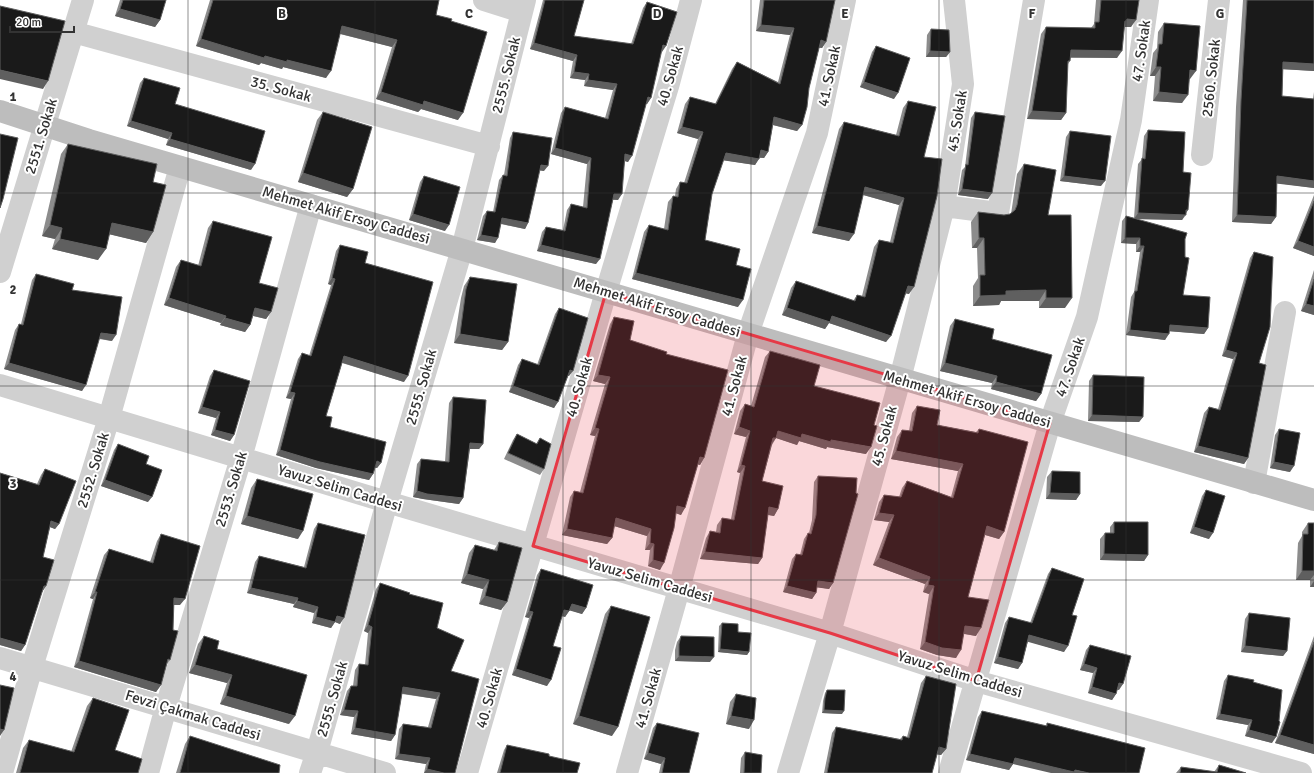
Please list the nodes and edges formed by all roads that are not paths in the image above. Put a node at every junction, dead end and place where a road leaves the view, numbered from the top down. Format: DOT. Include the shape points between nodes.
graph roads {
  1 [pos="83,0"];
  2 [pos="484,0"];
  3 [pos="691,0"];
  4 [pos="845,0"];
  5 [pos="954,0"];
  6 [pos="1034,0"];
  7 [pos="1148,0"];
  8 [pos="1219,0"];
  9 [pos="523,6"];
  10 [pos="73,32"];
  11 [pos="0,111"];
  12 [pos="45,125"];
  13 [pos="489,146"];
  14 [pos="1202,155"];
  15 [pos="180,166"];
  16 [pos="311,205"];
  17 [pos="944,206"];
  18 [pos="462,249"];
  19 [pos="0,272"];
  20 [pos="606,292"];
  21 [pos="1285,312"];
  22 [pos="748,334"];
  23 [pos="900,379"];
  24 [pos="0,385"];
  25 [pos="109,418"];
  26 [pos="1050,423"];
  27 [pos="240,458"];
  28 [pos="1254,483"];
  29 [pos="1314,500"];
  30 [pos="387,502"];
  31 [pos="533,546"];
  32 [pos="679,589"];
  33 [pos="830,633"];
  34 [pos="0,658"];
  35 [pos="32,667"];
  36 [pos="976,681"];
  37 [pos="166,707"];
  38 [pos="317,752"];
  39 [pos="2,773"];
  40 [pos="148,773"];
  41 [pos="310,773"];
  42 [pos="385,773"];
  43 [pos="467,773"];
  44 [pos="627,773"];
  45 [pos="788,773"];
  46 [pos="949,773"];
  47 [pos="1301,773"];
  1 -- 10 [label="street, 2551. Sokak"];
  2 -- 9 [label="street"];
  3 -- 20 [label="street, 40. Sokak" via="669,83"];
  4 -- 22 [label="street, 41. Sokak" via="818,133"];
  5 -- 17 [label="street, 45. Sokak" via="963,84"];
  6 -- 17 [label="street" via="998,213"];
  7 -- 26 [label="street, 47. Sokak" via="1131,120 1088,309"];
  8 -- 14 [label="street, 2560. Sokak"];
  9 -- 13 [label="street, 2555. Sokak"];
  10 -- 12 [label="street, 2551. Sokak"];
  10 -- 13 [label="street, 35. Sokak"];
  11 -- 12 [label="street, Mehmet Akif Ersoy Caddesi"];
  12 -- 15 [label="street, Mehmet Akif Ersoy Caddesi"];
  12 -- 19 [label="street, 2551. Sokak"];
  13 -- 18 [label="street, 2555. Sokak"];
  15 -- 16 [label="street, Mehmet Akif Ersoy Caddesi"];
  15 -- 25 [label="street, 2552. Sokak"];
  16 -- 18 [label="street, Mehmet Akif Ersoy Caddesi"];
  16 -- 27 [label="street, 2553. Sokak"];
  17 -- 23 [label="street, 45. Sokak"];
  18 -- 20 [label="street, Mehmet Akif Ersoy Caddesi"];
  18 -- 30 [label="street, 2555. Sokak"];
  20 -- 22 [label="street, Mehmet Akif Ersoy Caddesi"];
  20 -- 31 [label="street, 40. Sokak"];
  21 -- 28 [label="street"];
  22 -- 23 [label="street, Mehmet Akif Ersoy Caddesi"];
  22 -- 32 [label="street, 41. Sokak"];
  23 -- 26 [label="street, Mehmet Akif Ersoy Caddesi"];
  23 -- 33 [label="street, 45. Sokak"];
  24 -- 25 [label="street, Yavuz Selim Caddesi"];
  25 -- 27 [label="street, Yavuz Selim Caddesi"];
  25 -- 35 [label="street, 2552. Sokak"];
  26 -- 28 [label="street, Mehmet Akif Ersoy Caddesi"];
  26 -- 36 [label="street, 47. Sokak"];
  27 -- 30 [label="street, Yavuz Selim Caddesi"];
  27 -- 37 [label="street, 2553. Sokak"];
  28 -- 29 [label="street, Mehmet Akif Ersoy Caddesi"];
  30 -- 31 [label="street, Yavuz Selim Caddesi"];
  30 -- 38 [label="street, 2555. Sokak"];
  31 -- 32 [label="street, Yavuz Selim Caddesi"];
  31 -- 43 [label="street, 40. Sokak"];
  32 -- 33 [label="street, Yavuz Selim Caddesi"];
  32 -- 44 [label="street, 41. Sokak"];
  33 -- 36 [label="street, Yavuz Selim Caddesi"];
  33 -- 45 [label="street, 45. Sokak"];
  34 -- 35 [label="street, Fevzi Çakmak Caddesi"];
  35 -- 37 [label="street, Fevzi Çakmak Caddesi"];
  35 -- 39 [label="street, 2552. Sokak"];
  36 -- 46 [label="street, 47. Sokak"];
  36 -- 47 [label="street, Yavuz Selim Caddesi"];
  37 -- 38 [label="street, Fevzi Çakmak Caddesi"];
  37 -- 40 [label="street, 2553. Sokak"];
  38 -- 41 [label="street, 2555. Sokak"];
  38 -- 42 [label="street, Fevzi Çakmak Caddesi"];
}
